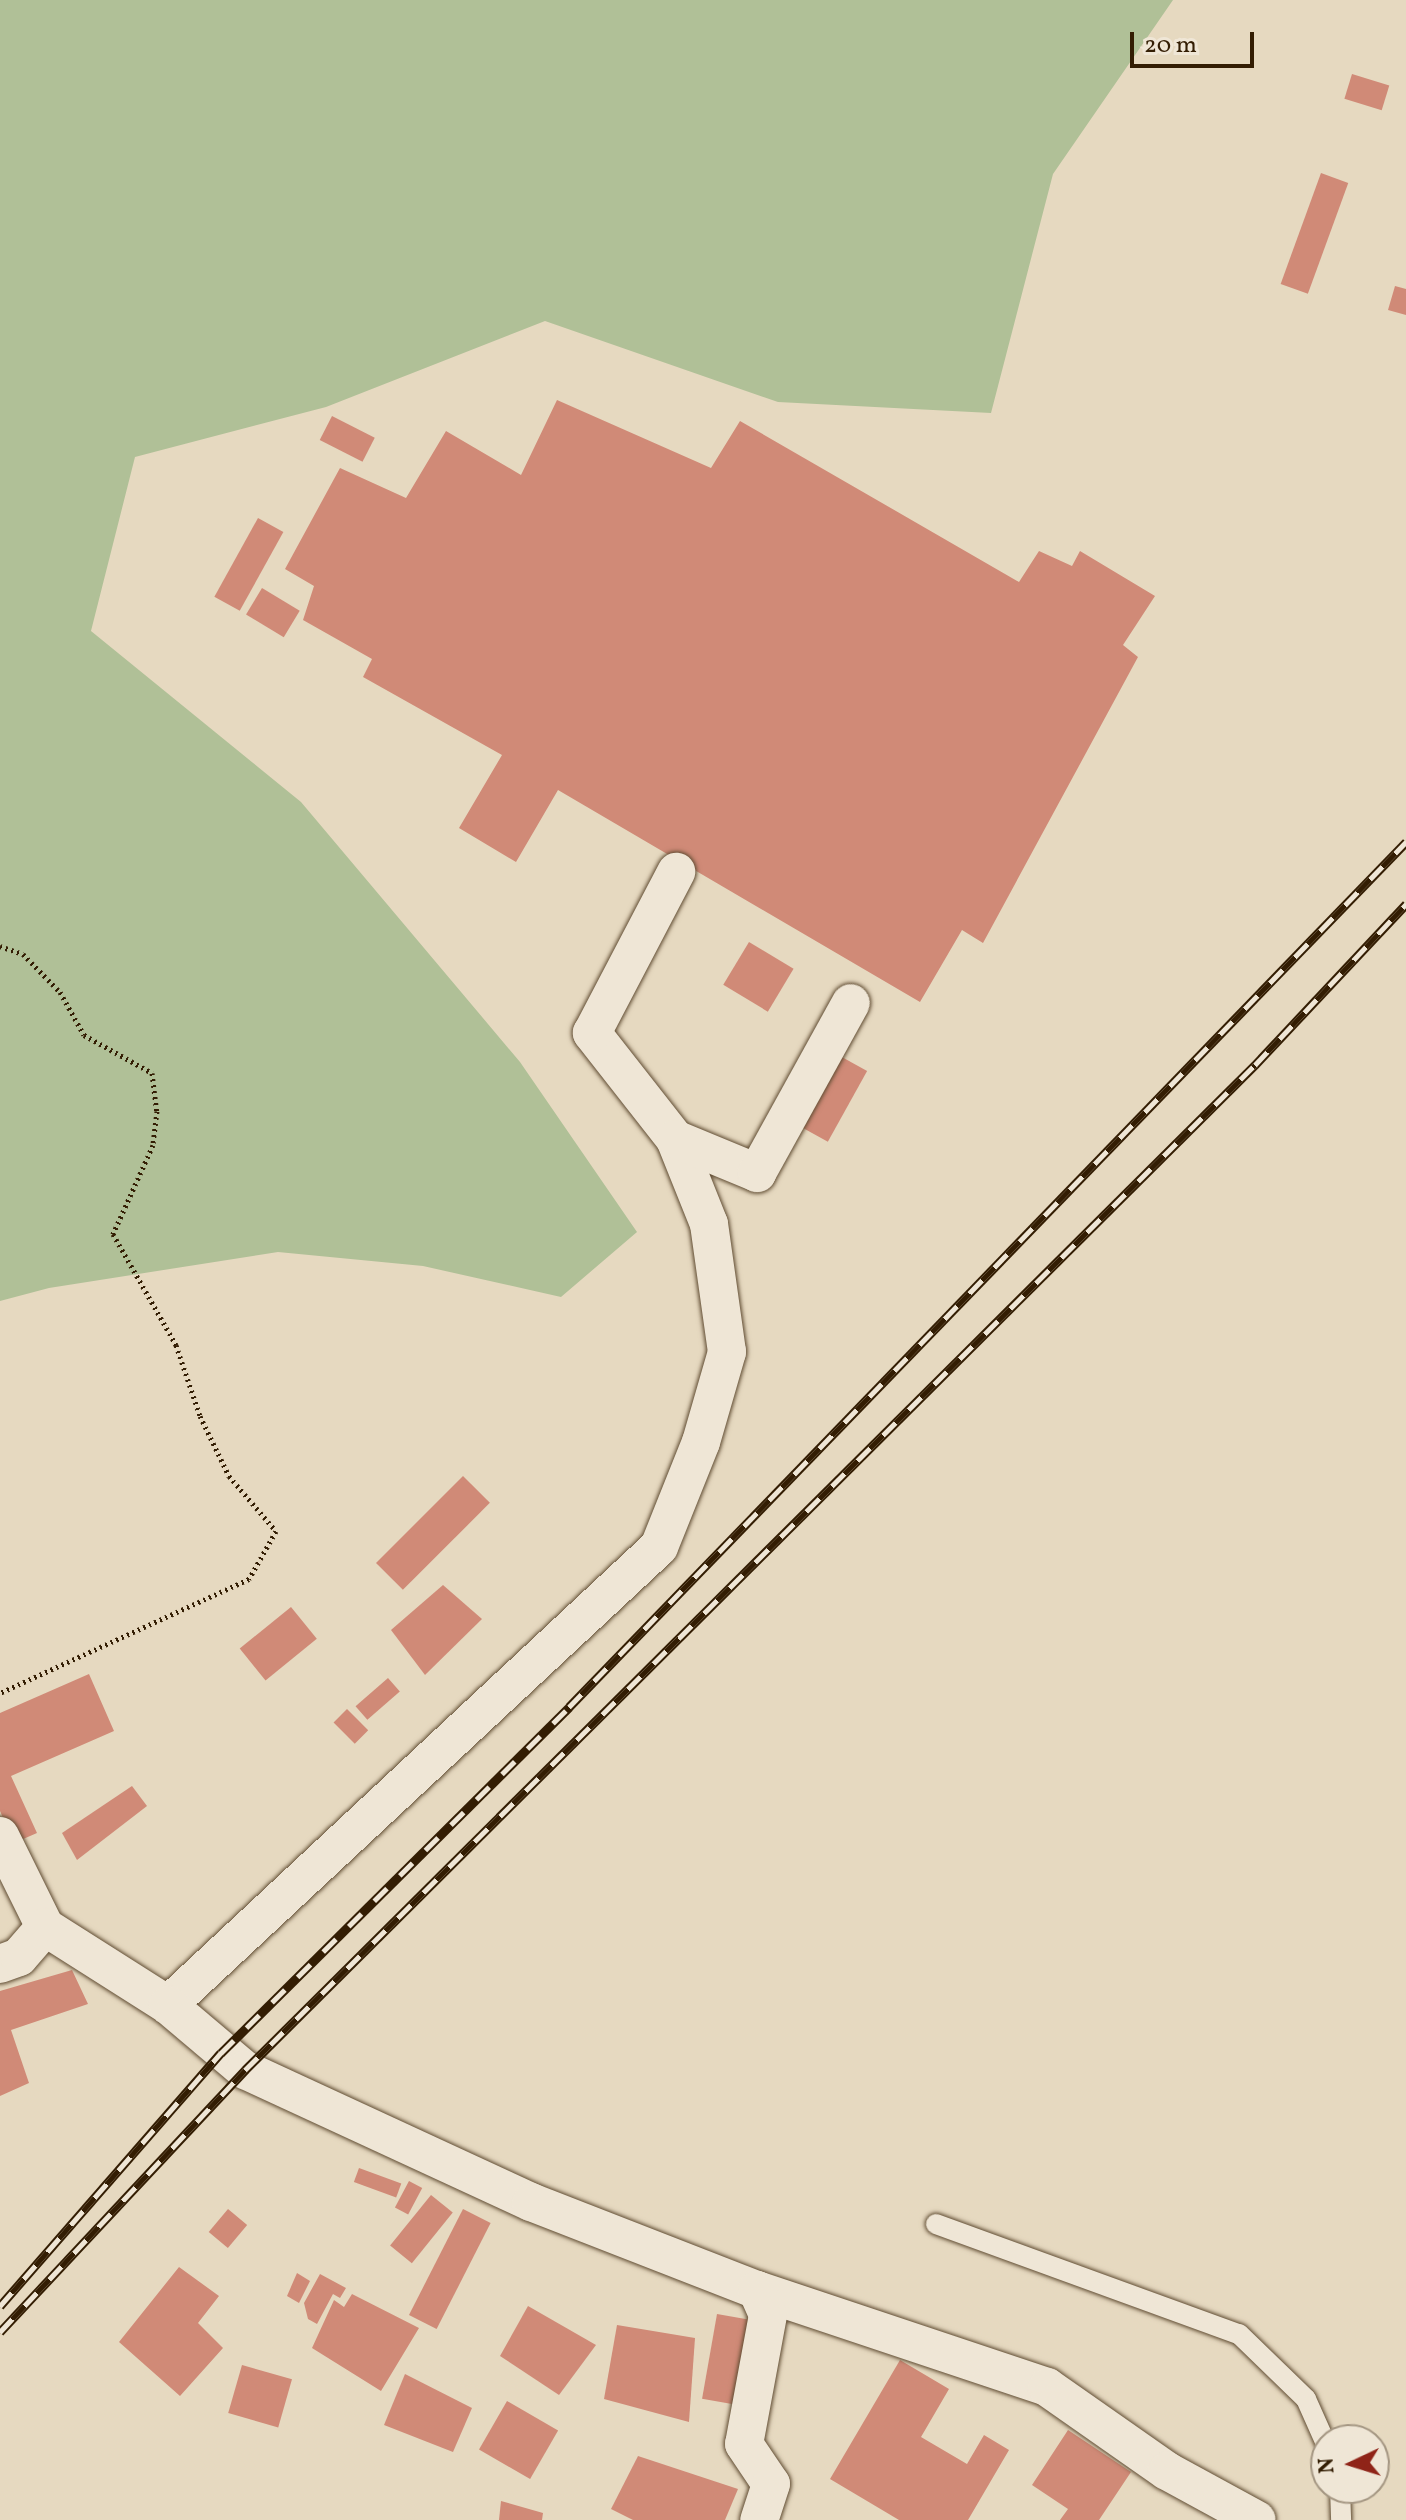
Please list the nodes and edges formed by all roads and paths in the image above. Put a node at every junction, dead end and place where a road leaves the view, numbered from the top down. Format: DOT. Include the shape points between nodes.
graph roads {
  1 [pos="676,872"];
  2 [pos="0,946"];
  3 [pos="851,1003"];
  4 [pos="675,1139"];
  5 [pos="0,1693"];
  6 [pos="0,1836"];
  7 [pos="45,1927"];
  8 [pos="0,1964"];
  9 [pos="168,2005"];
  10 [pos="936,2224"];
  11 [pos="757,2290"];
  12 [pos="1317,2424"];
  13 [pos="759,2520"];
  14 [pos="1257,2520"];
  1 -- 4 [label="street" via="592,1033"];
  2 -- 5 [label="path" via="23,954 60,992 84,1035 152,1073 157,1111 153,1145 113,1234 176,1345 200,1416 229,1476 276,1531 249,1579"];
  3 -- 4 [label="street" via="757,1173"];
  4 -- 9 [label="street" via="709,1224 727,1352 701,1442 659,1547"];
  6 -- 7 [label="street"];
  7 -- 8 [label="street" via="19,1957"];
  7 -- 9 [label="street"];
  9 -- 11 [label="street" via="245,2070 531,2202"];
  10 -- 12 [label="lane" via="1239,2334 1306,2399"];
  11 -- 13 [label="street" via="768,2315 744,2444 771,2484"];
  11 -- 14 [label="street" via="1047,2387 1167,2471"];
}
